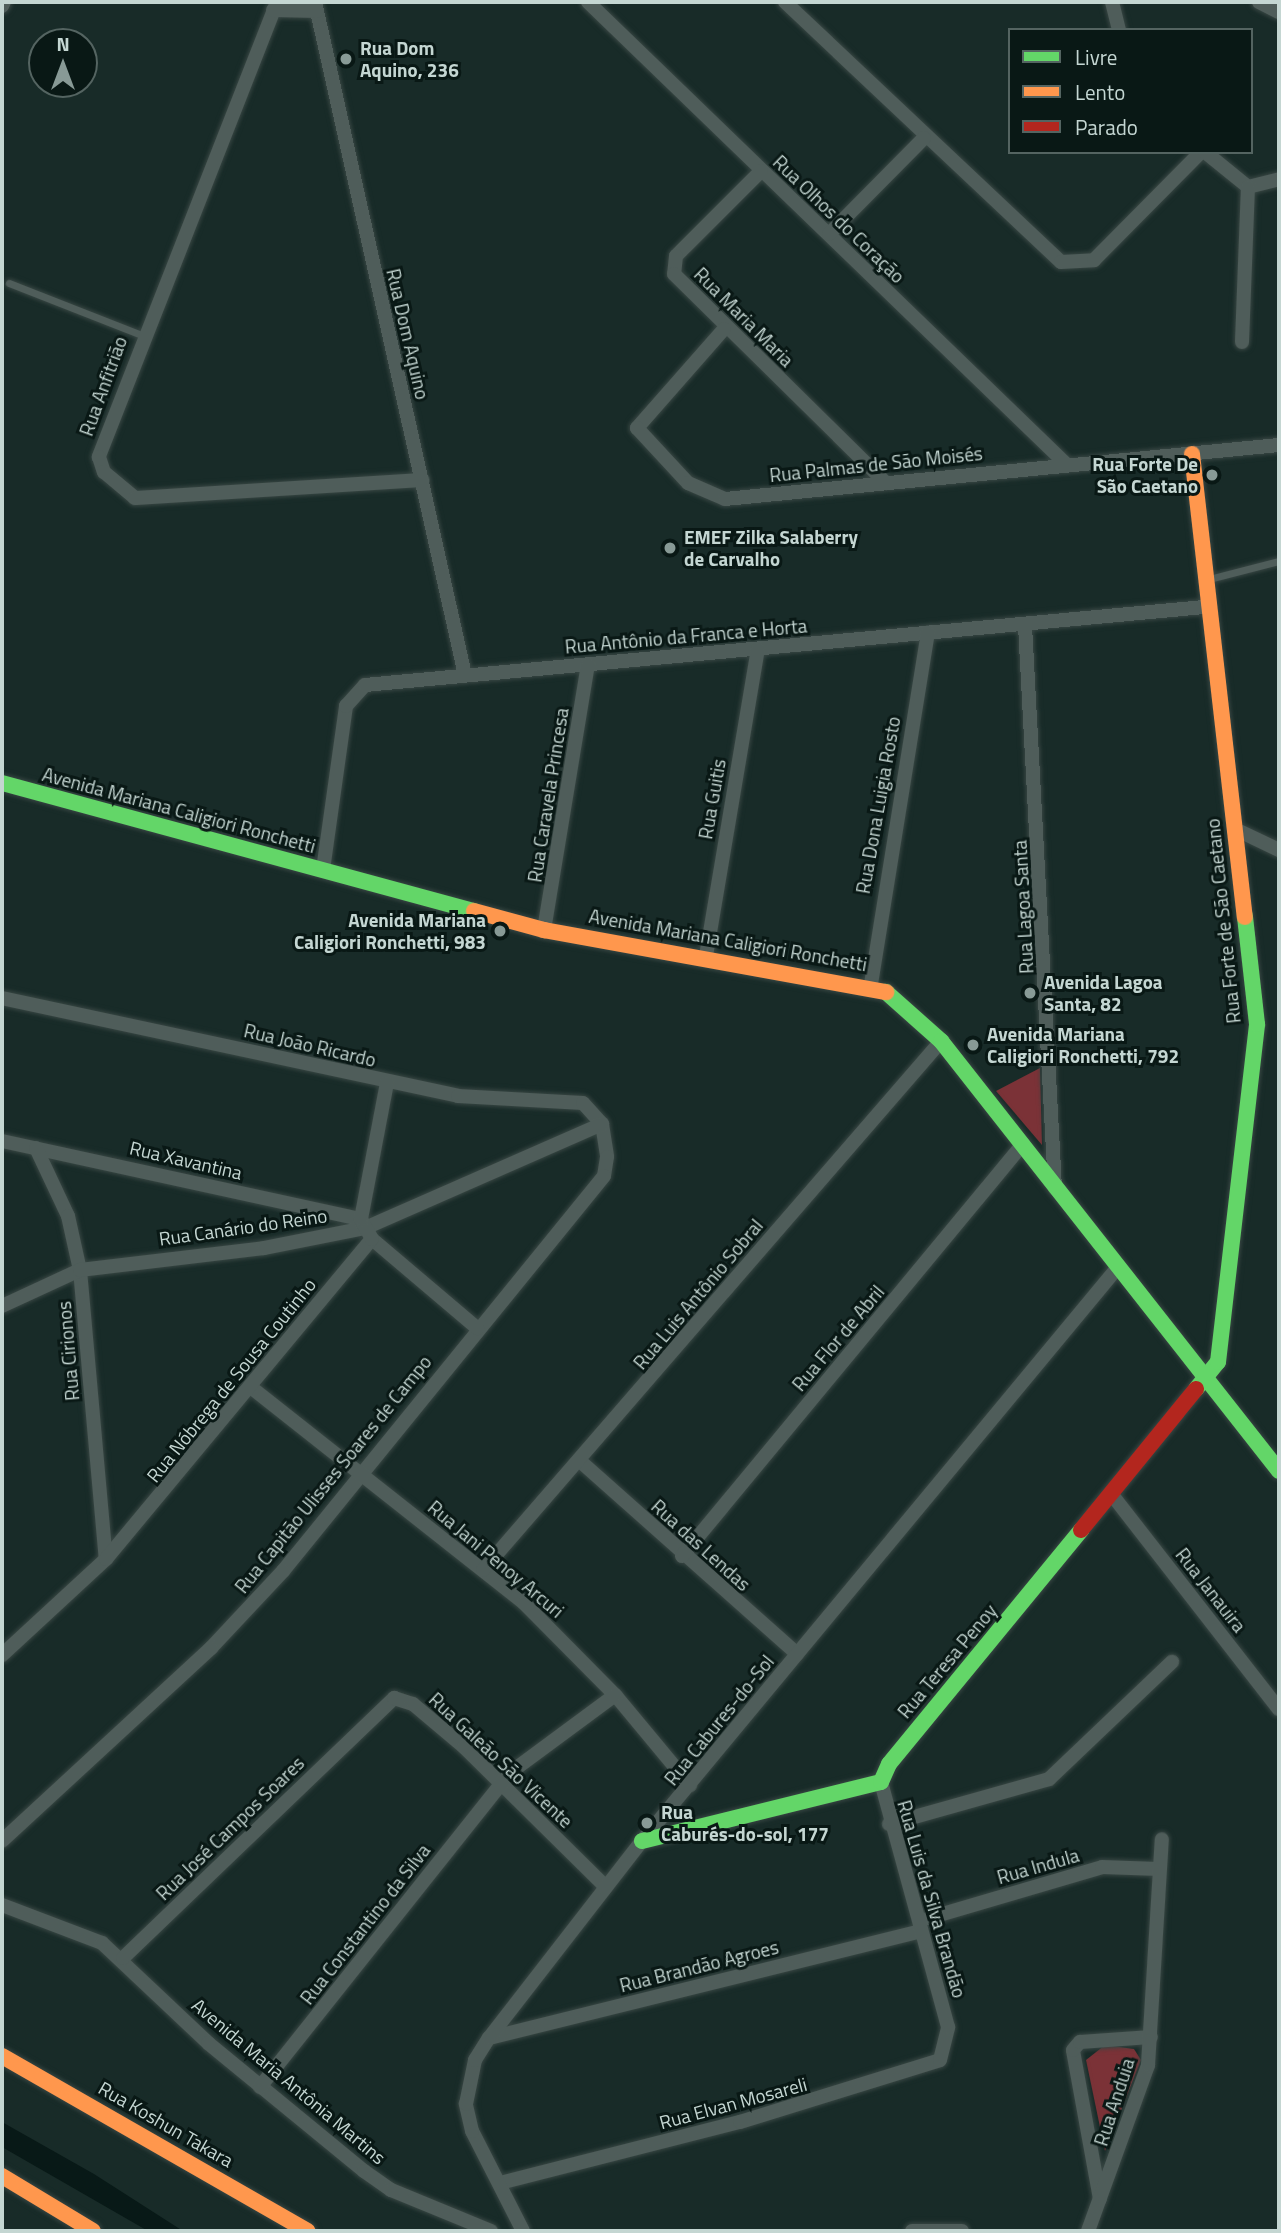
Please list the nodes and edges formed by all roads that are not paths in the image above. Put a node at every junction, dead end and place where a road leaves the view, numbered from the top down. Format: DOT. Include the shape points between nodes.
graph roads {
  1 [pos="588,2"];
  2 [pos="785,2"];
  3 [pos="1111,2"];
  4 [pos="1259,2"];
  5 [pos="275,6"];
  6 [pos="316,7"];
  7 [pos="1279,12"];
  8 [pos="1118,28"];
  9 [pos="924,138"];
  10 [pos="1201,154"];
  11 [pos="1206,154"];
  12 [pos="761,171"];
  13 [pos="1279,179"];
  14 [pos="1248,187"];
  15 [pos="829,234"];
  16 [pos="9,283"];
  17 [pos="724,329"];
  18 [pos="142,335"];
  19 [pos="1242,342"];
  20 [pos="1279,445"];
  21 [pos="1192,454"];
  22 [pos="1065,463"];
  23 [pos="422,480"];
  24 [pos="886,483"];
  25 [pos="1279,561"];
  26 [pos="1203,580"];
  27 [pos="1205,607"];
  28 [pos="1025,625"];
  29 [pos="928,633"];
  30 [pos="758,649"];
  31 [pos="588,665"];
  32 [pos="465,675"];
  33 [pos="2,783"];
  34 [pos="1235,829"];
  35 [pos="1279,850"];
  36 [pos="323,870"];
  37 [pos="544,930"];
  38 [pos="706,956"];
  39 [pos="871,984"];
  40 [pos="2,998"];
  41 [pos="941,1041"];
  42 [pos="387,1083"];
  43 [pos="602,1124"];
  44 [pos="2,1141"];
  45 [pos="1023,1144"];
  46 [pos="36,1148"];
  47 [pos="1055,1188"];
  48 [pos="366,1228"];
  49 [pos="1118,1266"];
  50 [pos="80,1270"];
  51 [pos="2,1306"];
  52 [pos="477,1328"];
  53 [pos="1208,1381"];
  54 [pos="252,1388"];
  55 [pos="581,1462"];
  56 [pos="1279,1471"];
  57 [pos="358,1472"];
  58 [pos="1112,1496"];
  59 [pos="682,1556"];
  60 [pos="106,1559"];
  61 [pos="483,1570"];
  62 [pos="797,1654"];
  63 [pos="2,1655"];
  64 [pos="1172,1662"];
  65 [pos="615,1695"];
  66 [pos="1279,1709"];
  67 [pos="364,1724"];
  68 [pos="881,1782"];
  69 [pos="500,1785"];
  70 [pos="690,1785"];
  71 [pos="889,1824"];
  72 [pos="1162,1839"];
  73 [pos="2,1841"];
  74 [pos="642,1842"];
  75 [pos="1159,1869"];
  76 [pos="606,1887"];
  77 [pos="2,1905"];
  78 [pos="929,1918"];
  79 [pos="918,1933"];
  80 [pos="122,1958"];
  81 [pos="948,2027"];
  82 [pos="1151,2037"];
  83 [pos="489,2038"];
  84 [pos="2,2056"];
  85 [pos="260,2087"];
  86 [pos="2,2176"];
  87 [pos="500,2183"];
  88 [pos="1100,2201"];
  89 [pos="93,2231"];
  90 [pos="307,2231"];
  91 [pos="491,2231"];
  92 [pos="523,2231"];
  93 [pos="912,2231"];
  94 [pos="962,2231"];
  95 [pos="1088,2231"];
  1 -- 12 [label="street, Rua Olhos do Coração"];
  2 -- 9 [label="street"];
  3 -- 8 [label="street"];
  4 -- 7 [label="street"];
  5 -- 6 [label="street, Rua Anfitrião"];
  5 -- 18 [label="street, Rua Anfitrião"];
  6 -- 23 [label="street, Rua Dom Aquino"];
  9 -- 10 [label="street" via="1037,243 1070,264 1094,260"];
  9 -- 15 [label="street"];
  11 -- 14 [label="street"];
  12 -- 15 [label="street, Rua Olhos do Coração"];
  12 -- 17 [label="street, Rua Maria Maria" via="674,266 687,290"];
  13 -- 14 [label="street"];
  14 -- 19 [label="street"];
  15 -- 22 [label="street, Rua Olhos do Coração"];
  16 -- 18 [label="lane"];
  17 -- 24 [label="street, Rua Maria Maria"];
  17 -- 24 [label="street, Rua Palmas de São Moisés" via="637,423 642,437 688,483 725,499"];
  18 -- 23 [label="street, Rua Anfitrião" via="99,457 104,472 135,498"];
  20 -- 21 [label="street, Rua Palmas de São Moisés"];
  21 -- 22 [label="street, Rua Palmas de São Moisés"];
  21 -- 26 [label="street, Rua Forte de São Caetano"];
  22 -- 24 [label="street, Rua Palmas de São Moisés"];
  23 -- 32 [label="street, Rua Dom Aquino"];
  25 -- 26 [label="lane"];
  26 -- 27 [label="street, Rua Forte de São Caetano"];
  27 -- 28 [label="street, Rua Antônio da Franca e Horta"];
  27 -- 34 [label="street, Rua Forte de São Caetano"];
  28 -- 29 [label="street, Rua Antônio da Franca e Horta"];
  28 -- 47 [label="street, Rua Lagoa Santa"];
  29 -- 30 [label="street, Rua Antônio da Franca e Horta"];
  29 -- 39 [label="street, Rua Dona Luigia Rosto"];
  30 -- 31 [label="street, Rua Antônio da Franca e Horta"];
  30 -- 38 [label="street, Rua Guitis"];
  31 -- 32 [label="street, Rua Antônio da Franca e Horta"];
  31 -- 37 [label="street, Rua Caravela Princesa"];
  32 -- 36 [label="street, Rua Antônio da Franca e Horta" via="365,685 352,694"];
  33 -- 36 [label="street, Avenida Mariana Caligiori Ronchetti"];
  34 -- 35 [label="street"];
  34 -- 53 [label="street, Rua Forte de São Caetano" via="1256,1057 1224,1344"];
  36 -- 37 [label="street, Avenida Mariana Caligiori Ronchetti"];
  37 -- 38 [label="street, Avenida Mariana Caligiori Ronchetti"];
  38 -- 39 [label="street, Avenida Mariana Caligiori Ronchetti"];
  39 -- 41 [label="street, Avenida Mariana Caligiori Ronchetti" via="900,999"];
  40 -- 42 [label="street, Rua João Ricardo"];
  41 -- 45 [label="street, Avenida Mariana Caligiori Ronchetti"];
  41 -- 55 [label="street, Rua Luis Antônio Sobral"];
  42 -- 43 [label="street, Rua João Ricardo" via="458,1096 571,1100 593,1109"];
  42 -- 48 [label="street, Rua Nóbrega de Sousa Coutinho"];
  43 -- 48 [label="street, Rua Canário do Reino"];
  43 -- 52 [label="street, Rua Capitão Ulisses Soares de Campo" via="604,1175"];
  44 -- 46 [label="street, Rua Xavantina"];
  45 -- 47 [label="street, Avenida Mariana Caligiori Ronchetti"];
  45 -- 59 [label="street, Rua Flor de Abril"];
  46 -- 48 [label="street, Rua Xavantina"];
  46 -- 50 [label="street, Rua Cirionos" via="68,1216"];
  47 -- 49 [label="street, Avenida Mariana Caligiori Ronchetti"];
  48 -- 50 [label="street, Rua Canário do Reino" via="264,1248"];
  48 -- 52 [label="street, Rua Xavantina"];
  48 -- 54 [label="street, Rua Nóbrega de Sousa Coutinho"];
  49 -- 53 [label="street, Avenida Mariana Caligiori Ronchetti"];
  49 -- 62 [label="street, Rua Cabures-do-Sol"];
  50 -- 51 [label="street, Rua Canário do Reino"];
  50 -- 60 [label="street, Rua Cirionos"];
  52 -- 57 [label="street, Rua Capitão Ulisses Soares de Campo"];
  53 -- 56 [label="street, Avenida Mariana Caligiori Ronchetti"];
  53 -- 58 [label="street, Rua Teresa Penoy"];
  54 -- 57 [label="street, Rua Jani Penoy Arcuri"];
  54 -- 60 [label="street, Rua Nóbrega de Sousa Coutinho"];
  55 -- 59 [label="street, Rua das Lendas"];
  55 -- 61 [label="street, Rua Luis Antônio Sobral"];
  57 -- 61 [label="street, Rua Jani Penoy Arcuri"];
  57 -- 73 [label="street, Rua Capitão Ulisses Soares de Campo" via="283,1572 211,1648"];
  58 -- 66 [label="street, Rua Janauira"];
  58 -- 68 [label="street, Rua Teresa Penoy" via="889,1763"];
  59 -- 62 [label="street, Rua das Lendas"];
  60 -- 63 [label="street, Rua Nóbrega de Sousa Coutinho"];
  61 -- 65 [label="street, Rua Jani Penoy Arcuri"];
  62 -- 70 [label="street, Rua Cabures-do-Sol"];
  64 -- 71 [label="street" via="1049,1779"];
  65 -- 69 [label="street, Rua Constantino da Silva"];
  65 -- 70 [label="street, Rua Jani Penoy Arcuri"];
  67 -- 69 [label="street, Rua Galeão São Vicente" via="386,1702 402,1698"];
  67 -- 80 [label="street, Rua José Campos Soares"];
  68 -- 71 [label="street, Rua Luis da Silva Brandão"];
  68 -- 74 [label="street"];
  69 -- 76 [label="street, Rua Galeão São Vicente"];
  69 -- 85 [label="street, Rua Constantino da Silva"];
  70 -- 74 [label="street, Rua Cabures-do-Sol"];
  71 -- 79 [label="street, Rua Luis da Silva Brandão"];
  72 -- 75 [label="street"];
  74 -- 76 [label="street, Rua Cabures-do-Sol"];
  75 -- 78 [label="street, Rua Indula" via="1102,1867"];
  75 -- 82 [label="street"];
  76 -- 83 [label="street, Rua Cabures-do-Sol"];
  77 -- 80 [label="street, Avenida Maria Antônia Martins" via="84,1934"];
  79 -- 81 [label="street, Rua Luis da Silva Brandão"];
  79 -- 83 [label="street, Rua Brandão Agroes"];
  80 -- 85 [label="street, Avenida Maria Antônia Martins"];
  81 -- 87 [label="street, Rua Elvan Mosareli" via="946,2049 927,2068"];
  82 -- 88 [label="street, Rua Anduia" via="1148,2065"];
  82 -- 88 [label="street, Rua Anduia" via="1080,2042 1073,2050"];
  83 -- 87 [label="street, Rua Cabures-do-Sol" via="475,2060 466,2104 472,2131"];
  84 -- 90 [label="street, Rua Koshun Takara"];
  85 -- 91 [label="street, Avenida Maria Antônia Martins" via="391,2190"];
  86 -- 89 [label="street"];
  87 -- 92 [label="street, Rua Cabures-do-Sol"];
  88 -- 95 [label="street, Rua Anduia"];
  93 -- 94 [label="street"];
}
